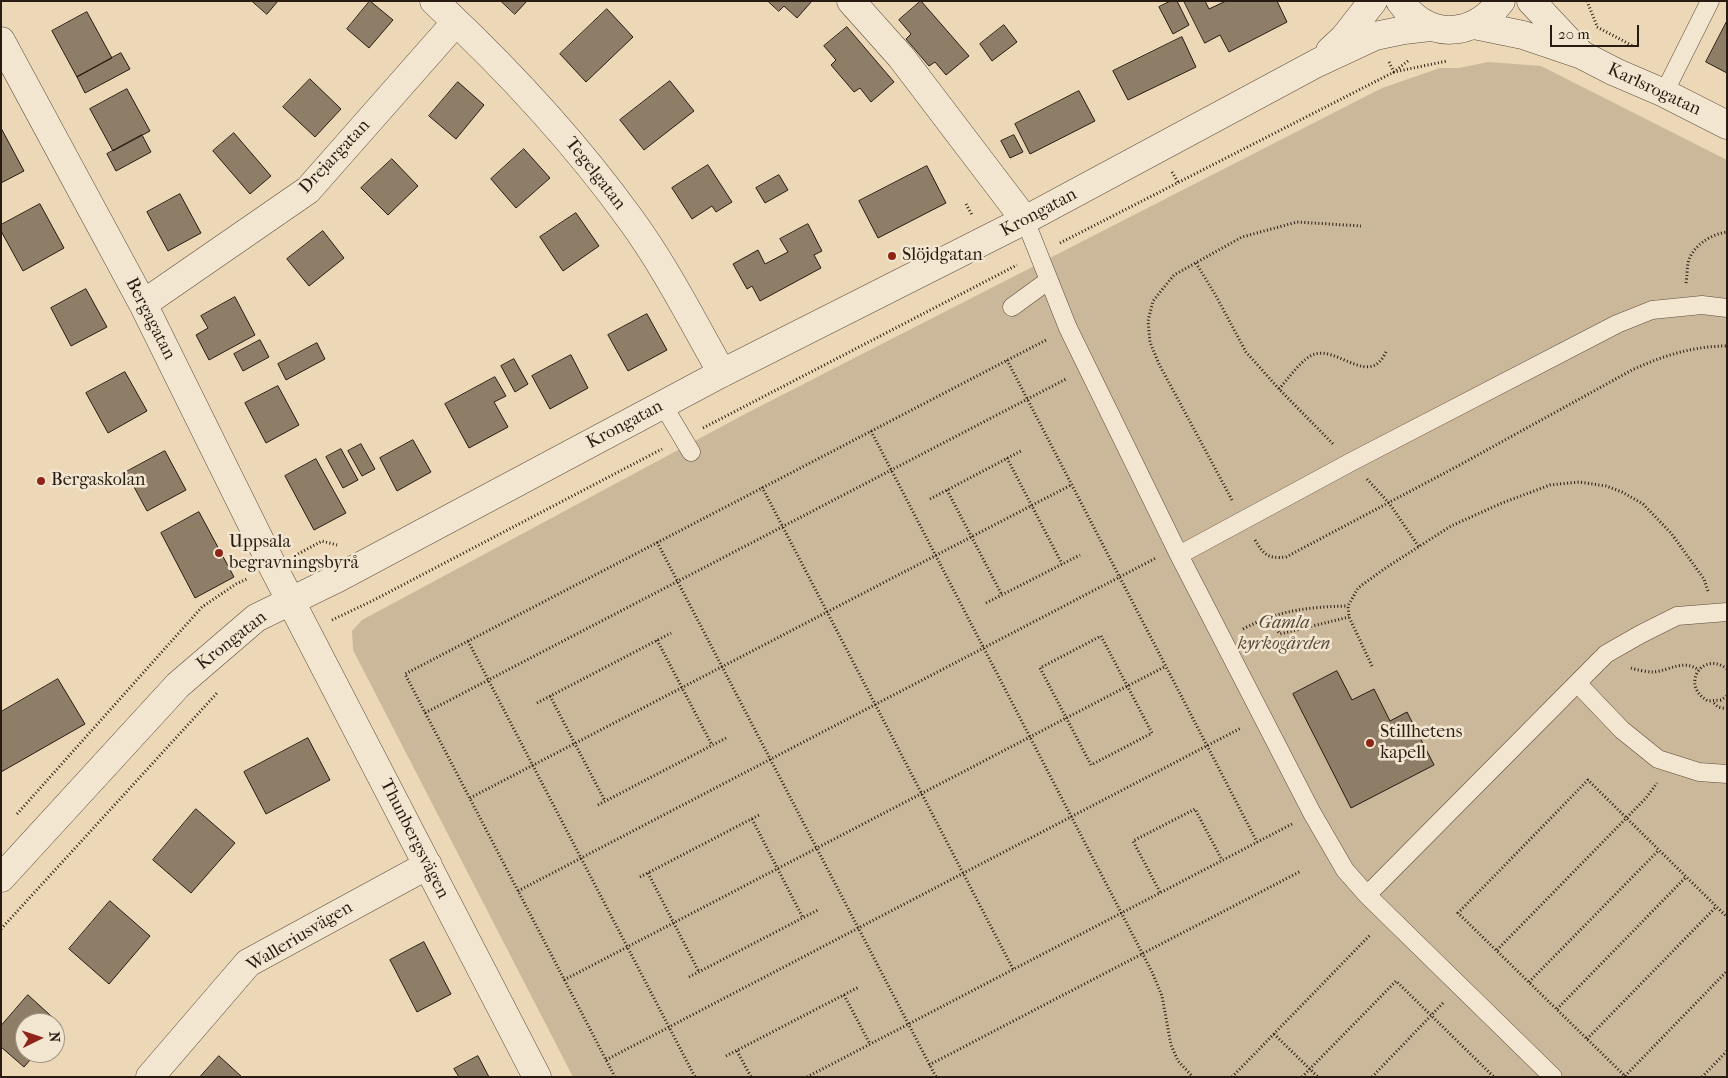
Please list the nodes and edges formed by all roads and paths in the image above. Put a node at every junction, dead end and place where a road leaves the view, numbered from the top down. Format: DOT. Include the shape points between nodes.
graph roads {
  1 [pos="434,1"];
  2 [pos="851,1"];
  3 [pos="1373,1"];
  4 [pos="1400,1"];
  5 [pos="1501,1"];
  6 [pos="1531,1"];
  7 [pos="1710,1"];
  8 [pos="456,22"];
  9 [pos="1474,25"];
  10 [pos="1430,27"];
  11 [pos="1,41"];
  12 [pos="1582,55"];
  13 [pos="1317,64"];
  14 [pos="1664,93"];
  15 [pos="1727,125"];
  16 [pos="1026,220"];
  17 [pos="1361,226"];
  18 [pos="1727,232"];
  19 [pos="1196,263"];
  20 [pos="1049,280"];
  21 [pos="143,304"];
  22 [pos="1687,306"];
  23 [pos="1012,307"];
  24 [pos="1727,308"];
  25 [pos="1068,328"];
  26 [pos="1727,346"];
  27 [pos="1387,350"];
  28 [pos="1007,360"];
  29 [pos="1087,368"];
  30 [pos="722,373"];
  31 [pos="1279,389"];
  32 [pos="1027,399"];
  33 [pos="663,405"];
  34 [pos="871,431"];
  35 [pos="1021,451"];
  36 [pos="691,452"];
  37 [pos="1007,458"];
  38 [pos="1351,462"];
  39 [pos="891,470"];
  40 [pos="1071,485"];
  41 [pos="762,487"];
  42 [pos="947,490"];
  43 [pos="930,498"];
  44 [pos="1389,503"];
  45 [pos="1032,506"];
  46 [pos="1244,520"];
  47 [pos="783,526"];
  48 [pos="971,537"];
  49 [pos="658,542"];
  50 [pos="1419,547"];
  51 [pos="1177,552"];
  52 [pos="1080,554"];
  53 [pos="936,555"];
  54 [pos="1062,564"];
  55 [pos="1120,577"];
  56 [pos="678,581"];
  57 [pos="1002,595"];
  58 [pos="290,601"];
  59 [pos="986,603"];
  60 [pos="1348,606"];
  61 [pos="827,612"];
  62 [pos="1721,612"];
  63 [pos="1349,616"];
  64 [pos="1267,618"];
  65 [pos="671,633"];
  66 [pos="657,640"];
  67 [pos="1223,640"];
  68 [pos="468,641"];
  69 [pos="984,648"];
  70 [pos="1606,654"];
  71 [pos="1166,666"];
  72 [pos="1372,666"];
  73 [pos="722,667"];
  74 [pos="1727,669"];
  75 [pos="1699,670"];
  76 [pos="488,680"];
  77 [pos="1578,684"];
  78 [pos="1127,686"];
  79 [pos="222,688"];
  80 [pos="682,688"];
  81 [pos="550,696"];
  82 [pos="1727,696"];
  83 [pos="1714,702"];
  84 [pos="538,703"];
  85 [pos="875,705"];
  86 [pos="1727,708"];
  87 [pos="425,713"];
  88 [pos="1263,717"];
  89 [pos="1066,718"];
  90 [pos="1030,737"];
  91 [pos="726,738"];
  92 [pos="575,743"];
  93 [pos="712,745"];
  94 [pos="1207,746"];
  95 [pos="770,759"];
  96 [pos="1672,763"];
  97 [pos="533,765"];
  98 [pos="1727,774"];
  99 [pos="922,794"];
  100 [pos="470,798"];
  101 [pos="605,801"];
  102 [pos="598,805"];
  103 [pos="1312,813"];
  104 [pos="761,814"];
  105 [pos="1072,817"];
  106 [pos="1625,818"];
  107 [pos="752,819"];
  108 [pos="1257,842"];
  109 [pos="816,848"];
  110 [pos="1659,850"];
  111 [pos="581,858"];
  112 [pos="1222,860"];
  113 [pos="428,865"];
  114 [pos="778,869"];
  115 [pos="1301,871"];
  116 [pos="648,873"];
  117 [pos="964,874"];
  118 [pos="640,877"];
  119 [pos="1686,877"];
  120 [pos="1,878"];
  121 [pos="518,891"];
  122 [pos="1160,892"];
  123 [pos="1368,895"];
  124 [pos="1716,906"];
  125 [pos="818,910"];
  126 [pos="1121,912"];
  127 [pos="1389,916"];
  128 [pos="1727,917"];
  129 [pos="804,918"];
  130 [pos="674,923"];
  131 [pos="858,928"];
  132 [pos="1,929"];
  133 [pos="627,947"];
  134 [pos="1496,950"];
  135 [pos="1143,954"];
  136 [pos="1013,969"];
  137 [pos="700,972"];
  138 [pos="1727,972"];
  139 [pos="689,977"];
  140 [pos="564,980"];
  141 [pos="1529,982"];
  142 [pos="1461,986"];
  143 [pos="859,987"];
  144 [pos="844,995"];
  145 [pos="1557,1009"];
  146 [pos="1432,1016"];
  147 [pos="908,1024"];
  148 [pos="669,1027"];
  149 [pos="1274,1034"];
  150 [pos="1587,1039"];
  151 [pos="870,1044"];
  152 [pos="737,1050"];
  153 [pos="1727,1052"];
  154 [pos="726,1056"];
  155 [pos="606,1060"];
  156 [pos="930,1065"];
  157 [pos="1310,1069"];
  158 [pos="1626,1076"];
  159 [pos="150,1077"];
  160 [pos="536,1077"];
  161 [pos="615,1077"];
  162 [pos="695,1077"];
  163 [pos="751,1077"];
  164 [pos="807,1077"];
  165 [pos="936,1077"];
  166 [pos="1193,1077"];
  167 [pos="1232,1077"];
  168 [pos="1302,1077"];
  169 [pos="1318,1077"];
  170 [pos="1372,1077"];
  171 [pos="1494,1077"];
  172 [pos="1553,1077"];
  173 [pos="1702,1077"];
  1 -- 8 [label="street, Tegelgatan"];
  2 -- 16 [label="street" via="901,57"];
  3 -- 13 [label="street, Krongatan" via="1344,38"];
  4 -- 10 [label="street" via="1411,15"];
  5 -- 9 [label="street" via="1493,12"];
  6 -- 12 [label="street, Karlsrogatan"];
  7 -- 14 [label="lane"];
  8 -- 21 [label="street, Drejargatan" via="308,190"];
  8 -- 30 [label="street, Tegelgatan" via="556,125 632,220"];
  9 -- 10 [label="street" via="1459,30"];
  9 -- 12 [label="street, Karlsrogatan" via="1523,36"];
  10 -- 13 [label="street, Krongatan" via="1375,36"];
  11 -- 21 [label="street, Bergagatan"];
  12 -- 14 [label="street, Karlsrogatan"];
  13 -- 16 [label="street, Krongatan"];
  14 -- 15 [label="street, Karlsrogatan"];
  16 -- 20 [label="lane"];
  16 -- 30 [label="street, Krongatan"];
  17 -- 19 [label="path" via="1297,222 1242,237"];
  18 -- 22 [label="path" via="1700,244 1688,261"];
  19 -- 31 [label="path" via="1246,352"];
  19 -- 46 [label="path" via="1174,275 1153,301 1148,321 1150,342"];
  20 -- 23 [label="lane"];
  20 -- 25 [label="lane"];
  21 -- 58 [label="street, Bergagatan"];
  22 -- 24 [label="lane"];
  22 -- 38 [label="lane" via="1652,310 1617,324"];
  25 -- 28 [label="path"];
  25 -- 29 [label="lane"];
  26 -- 44 [label="path" via="1657,358"];
  27 -- 31 [label="path" via="1378,364 1369,368 1317,353 1306,359"];
  28 -- 32 [label="path"];
  28 -- 34 [label="path"];
  29 -- 32 [label="path"];
  29 -- 51 [label="lane"];
  30 -- 33 [label="street, Krongatan"];
  31 -- 38 [label="path"];
  32 -- 39 [label="path"];
  32 -- 40 [label="path"];
  33 -- 36 [label="lane"];
  33 -- 58 [label="street, Krongatan"];
  34 -- 39 [label="path"];
  34 -- 41 [label="path"];
  35 -- 37 [label="path"];
  37 -- 42 [label="path"];
  37 -- 45 [label="path"];
  38 -- 44 [label="path"];
  38 -- 46 [label="lane"];
  39 -- 47 [label="path"];
  39 -- 53 [label="path"];
  40 -- 45 [label="path"];
  40 -- 55 [label="path"];
  41 -- 47 [label="path"];
  41 -- 49 [label="path"];
  42 -- 43 [label="path"];
  42 -- 48 [label="path"];
  44 -- 46 [label="path" via="1286,557 1265,555"];
  44 -- 50 [label="path"];
  45 -- 48 [label="path"];
  45 -- 54 [label="path"];
  46 -- 51 [label="lane"];
  47 -- 56 [label="path"];
  47 -- 61 [label="path"];
  48 -- 53 [label="path"];
  48 -- 57 [label="path"];
  49 -- 56 [label="path"];
  49 -- 68 [label="path"];
  50 -- 60 [label="path" via="1358,588"];
  50 -- 62 [label="path" via="1451,526 1550,485 1579,482 1606,486 1643,504 1671,533 1704,579"];
  51 -- 55 [label="path"];
  51 -- 67 [label="lane"];
  52 -- 54 [label="path"];
  53 -- 61 [label="path"];
  53 -- 69 [label="path"];
  54 -- 57 [label="path"];
  55 -- 69 [label="path"];
  55 -- 71 [label="path"];
  56 -- 73 [label="path"];
  56 -- 76 [label="path"];
  57 -- 59 [label="path"];
  58 -- 113 [label="street, Thunbergsvägen"];
  58 -- 120 [label="street, Krongatan" via="256,618 178,685"];
  60 -- 63 [label="path"];
  60 -- 64 [label="path" via="1313,607 1281,612"];
  61 -- 73 [label="path"];
  61 -- 85 [label="path"];
  62 -- 70 [label="lane" via="1677,616"];
  63 -- 64 [label="path" via="1280,634"];
  63 -- 72 [label="path"];
  64 -- 67 [label="path"];
  65 -- 66 [label="path"];
  66 -- 80 [label="path"];
  66 -- 81 [label="path"];
  67 -- 88 [label="lane"];
  68 -- 76 [label="path"];
  68 -- 87 [label="path" via="405,674"];
  69 -- 85 [label="path"];
  69 -- 90 [label="path"];
  70 -- 75 [label="path" via="1620,664 1643,671 1687,665"];
  70 -- 77 [label="lane"];
  71 -- 78 [label="path"];
  71 -- 94 [label="path"];
  73 -- 80 [label="path"];
  73 -- 95 [label="path"];
  74 -- 75 [label="path" via="1714,663"];
  75 -- 83 [label="path" via="1695,676 1695,688 1702,698"];
  76 -- 87 [label="path"];
  76 -- 97 [label="path"];
  77 -- 96 [label="lane" via="1622,730 1658,758"];
  77 -- 123 [label="lane"];
  78 -- 89 [label="path"];
  78 -- 89 [label="path" via="1152,733 1090,765"];
  78 -- 89 [label="path" via="1102,636 1066,654 1040,668"];
  79 -- 132 [label="path"];
  80 -- 92 [label="path"];
  80 -- 93 [label="path"];
  81 -- 84 [label="path"];
  81 -- 92 [label="path"];
  82 -- 83 [label="path"];
  83 -- 86 [label="path" via="1718,707"];
  85 -- 95 [label="path"];
  85 -- 99 [label="path"];
  87 -- 100 [label="path"];
  88 -- 94 [label="path"];
  88 -- 103 [label="lane"];
  89 -- 90 [label="path"];
  90 -- 99 [label="path"];
  90 -- 105 [label="path"];
  91 -- 93 [label="path"];
  92 -- 97 [label="path"];
  92 -- 101 [label="path"];
  93 -- 101 [label="path"];
  94 -- 105 [label="path"];
  94 -- 108 [label="path"];
  95 -- 109 [label="path"];
  95 -- 111 [label="path"];
  96 -- 98 [label="lane" via="1698,772"];
  96 -- 106 [label="path" via="1646,798"];
  97 -- 100 [label="path"];
  97 -- 111 [label="path"];
  99 -- 109 [label="path"];
  99 -- 117 [label="path"];
  100 -- 121 [label="path"];
  101 -- 102 [label="path"];
  103 -- 108 [label="path"];
  103 -- 123 [label="lane" via="1345,870"];
  104 -- 107 [label="path"];
  105 -- 117 [label="path"];
  105 -- 126 [label="path"];
  106 -- 110 [label="path"];
  106 -- 134 [label="path"];
  106 -- 134 [label="path" via="1588,780 1458,912"];
  107 -- 114 [label="path"];
  107 -- 116 [label="path"];
  108 -- 112 [label="path"];
  109 -- 114 [label="path"];
  109 -- 131 [label="path"];
  110 -- 119 [label="path"];
  110 -- 141 [label="path"];
  111 -- 121 [label="path"];
  111 -- 133 [label="path"];
  112 -- 122 [label="path"];
  112 -- 122 [label="path" via="1195,809 1133,841"];
  113 -- 159 [label="street, Walleriusvägen" via="248,963"];
  113 -- 160 [label="street, Thunbergsvägen"];
  114 -- 129 [label="path"];
  114 -- 130 [label="path"];
  115 -- 135 [label="path"];
  116 -- 118 [label="path"];
  116 -- 130 [label="path"];
  117 -- 131 [label="path"];
  117 -- 136 [label="path"];
  119 -- 124 [label="path"];
  119 -- 145 [label="path"];
  121 -- 140 [label="path"];
  122 -- 126 [label="path"];
  123 -- 127 [label="lane"];
  124 -- 128 [label="path"];
  124 -- 150 [label="path"];
  125 -- 129 [label="path"];
  126 -- 135 [label="path"];
  126 -- 136 [label="path"];
  127 -- 142 [label="lane"];
  127 -- 149 [label="path"];
  129 -- 137 [label="path"];
  130 -- 133 [label="path"];
  130 -- 137 [label="path"];
  131 -- 147 [label="path"];
  131 -- 148 [label="path"];
  133 -- 140 [label="path"];
  133 -- 148 [label="path"];
  134 -- 141 [label="path"];
  135 -- 156 [label="path"];
  135 -- 166 [label="path" via="1162,996 1171,1044 1178,1061"];
  136 -- 147 [label="path"];
  137 -- 139 [label="path"];
  138 -- 158 [label="path"];
  140 -- 155 [label="path"];
  141 -- 145 [label="path"];
  142 -- 146 [label="path"];
  142 -- 172 [label="lane"];
  143 -- 144 [label="path"];
  144 -- 151 [label="path"];
  144 -- 152 [label="path"];
  145 -- 150 [label="path"];
  146 -- 157 [label="path" via="1396,981"];
  146 -- 170 [label="path"];
  146 -- 171 [label="path"];
  147 -- 151 [label="path"];
  147 -- 156 [label="path"];
  148 -- 155 [label="path"];
  148 -- 162 [label="path"];
  149 -- 157 [label="path"];
  149 -- 167 [label="path"];
  150 -- 158 [label="path"];
  151 -- 164 [label="path"];
  152 -- 154 [label="path"];
  152 -- 163 [label="path"];
  153 -- 173 [label="path"];
  155 -- 161 [label="path"];
  156 -- 165 [label="path"];
  157 -- 168 [label="path"];
  157 -- 169 [label="path"];
}
